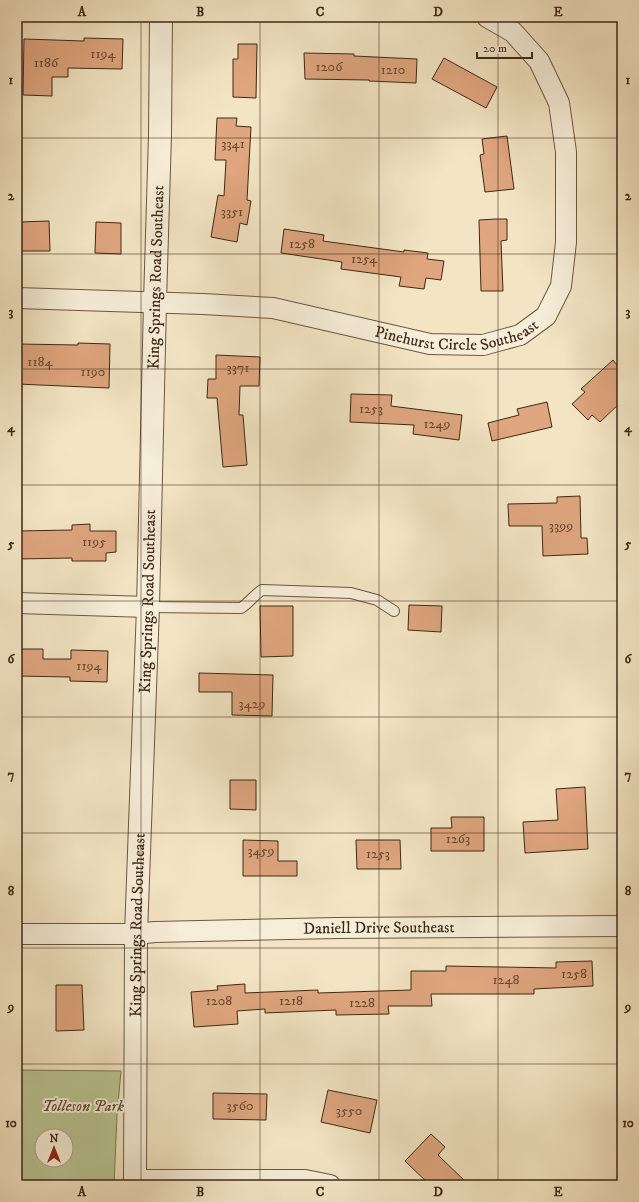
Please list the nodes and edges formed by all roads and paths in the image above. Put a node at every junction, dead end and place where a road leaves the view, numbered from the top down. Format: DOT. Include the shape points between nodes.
graph roads {
  1 [pos="161,17"];
  2 [pos="487,17"];
  3 [pos="17,298"];
  4 [pos="154,302"];
  5 [pos="17,603"];
  6 [pos="148,607"];
  7 [pos="394,611"];
  8 [pos="622,926"];
  9 [pos="17,934"];
  10 [pos="136,934"];
  11 [pos="135,1183"];
  12 [pos="330,1185"];
  1 -- 4 [label="street, King Springs Road Southeast"];
  2 -- 4 [label="street, Pinehurst Circle Southeast" via="513,32 539,61 559,103 566,152 566,242 561,286 546,316 520,335 483,345 430,344 273,308"];
  3 -- 4 [label="street, Pinehurst Circle Southeast"];
  4 -- 6 [label="street, King Springs Road Southeast"];
  5 -- 6 [label="street"];
  6 -- 7 [label="lane" via="241,608 262,590 351,593 377,600"];
  6 -- 10 [label="street, King Springs Road Southeast"];
  8 -- 10 [label="street, Daniell Drive Southeast" via="337,928"];
  9 -- 10 [label="street, Daniell Drive Southeast"];
  10 -- 11 [label="street, King Springs Road Southeast"];
  11 -- 12 [label="street" via="305,1180"];
}
